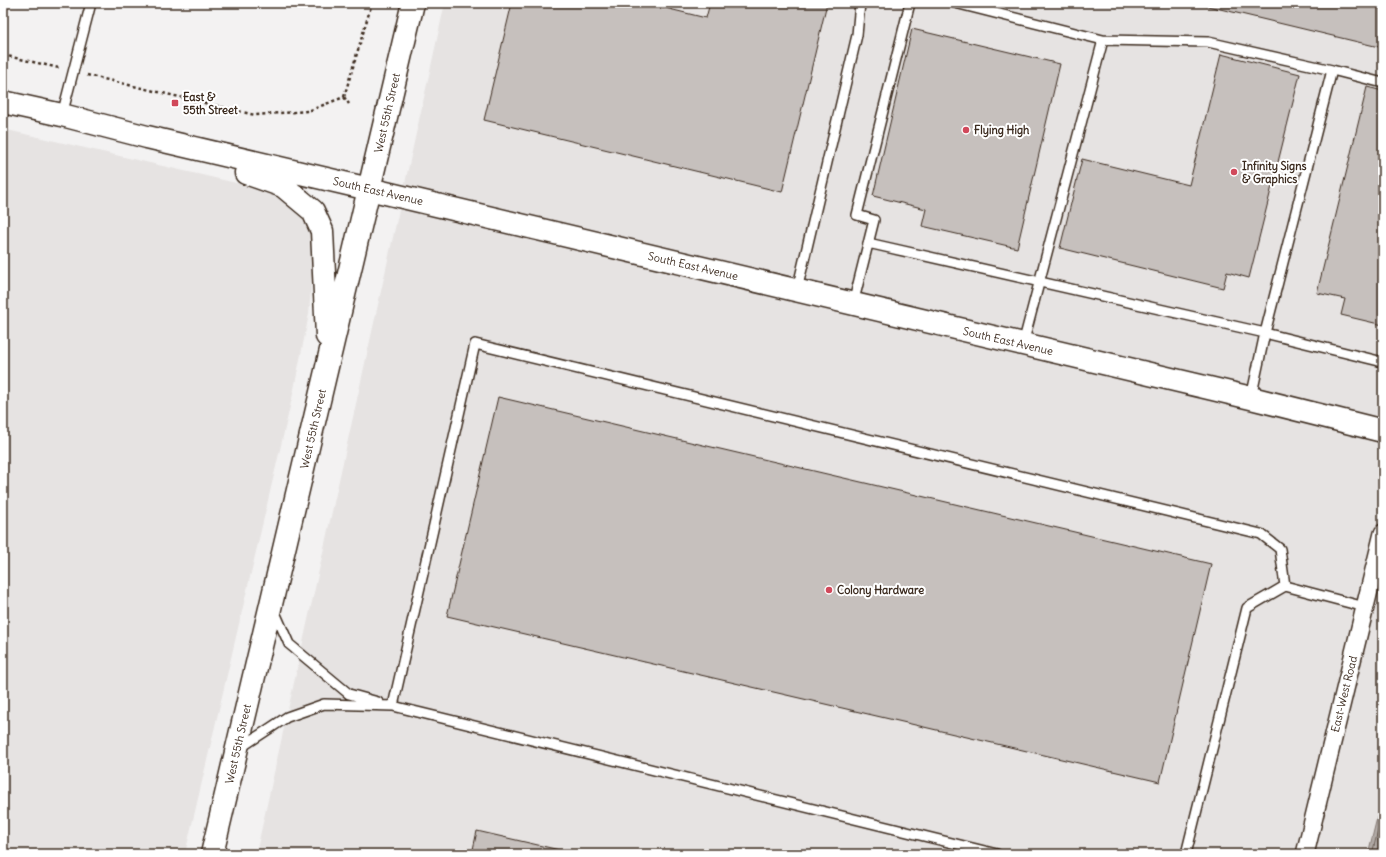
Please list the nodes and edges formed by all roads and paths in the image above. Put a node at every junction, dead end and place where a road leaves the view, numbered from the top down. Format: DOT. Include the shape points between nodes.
graph roads {
  1 [pos="92,3"];
  2 [pos="372,3"];
  3 [pos="413,3"];
  4 [pos="860,3"];
  5 [pos="910,3"];
  6 [pos="955,3"];
  7 [pos="1103,40"];
  8 [pos="3,55"];
  9 [pos="1332,70"];
  10 [pos="73,71"];
  11 [pos="1383,83"];
  12 [pos="344,97"];
  13 [pos="3,102"];
  14 [pos="349,104"];
  15 [pos="62,115"];
  16 [pos="147,138"];
  17 [pos="369,189"];
  18 [pos="868,243"];
  19 [pos="1040,282"];
  20 [pos="797,290"];
  21 [pos="853,304"];
  22 [pos="1265,333"];
  23 [pos="1023,344"];
  24 [pos="329,362"];
  25 [pos="1383,362"];
  26 [pos="1251,398"];
  27 [pos="1383,431"];
  28 [pos="1383,533"];
  29 [pos="1285,586"];
  30 [pos="271,605"];
  31 [pos="1364,607"];
  32 [pos="393,706"];
  33 [pos="237,750"];
  34 [pos="212,854"];
  35 [pos="997,854"];
  36 [pos="1186,854"];
  37 [pos="1305,854"];
  1 -- 10 [label="lane"];
  2 -- 12 [label="path"];
  3 -- 17 [label="main road, West 55th Street"];
  4 -- 20 [label="lane" via="857,35"];
  5 -- 18 [label="lane" via="856,215 874,220"];
  6 -- 7 [label="lane"];
  7 -- 9 [label="lane" via="1208,42"];
  7 -- 19 [label="lane"];
  8 -- 10 [label="path"];
  9 -- 11 [label="lane"];
  9 -- 22 [label="lane"];
  10 -- 12 [label="path" via="255,116 308,111"];
  10 -- 15 [label="lane"];
  12 -- 14 [label="path"];
  13 -- 15 [label="main road, South East Avenue"];
  15 -- 16 [label="main road, South East Avenue"];
  16 -- 17 [label="main road, South East Avenue"];
  16 -- 24 [label="main road" via="283,186 313,211 322,231"];
  17 -- 20 [label="main road, South East Avenue"];
  17 -- 24 [label="main road, West 55th Street"];
  18 -- 19 [label="lane"];
  18 -- 21 [label="lane"];
  19 -- 22 [label="lane"];
  19 -- 23 [label="lane"];
  20 -- 21 [label="main road, South East Avenue"];
  21 -- 23 [label="main road, South East Avenue"];
  22 -- 25 [label="lane"];
  22 -- 26 [label="lane"];
  23 -- 26 [label="main road, South East Avenue"];
  24 -- 30 [label="main road, West 55th Street"];
  26 -- 27 [label="main road, South East Avenue"];
  28 -- 31 [label="street, East-West Road"];
  29 -- 31 [label="lane"];
  29 -- 32 [label="lane" via="1280,549 1261,534 475,344"];
  29 -- 36 [label="lane" via="1247,608"];
  30 -- 32 [label="lane" via="289,644 349,694"];
  30 -- 33 [label="main road, West 55th Street"];
  31 -- 37 [label="street, East-West Road"];
  32 -- 33 [label="lane" via="324,704 287,717"];
  32 -- 35 [label="lane"];
  33 -- 34 [label="main road, West 55th Street"];
}
